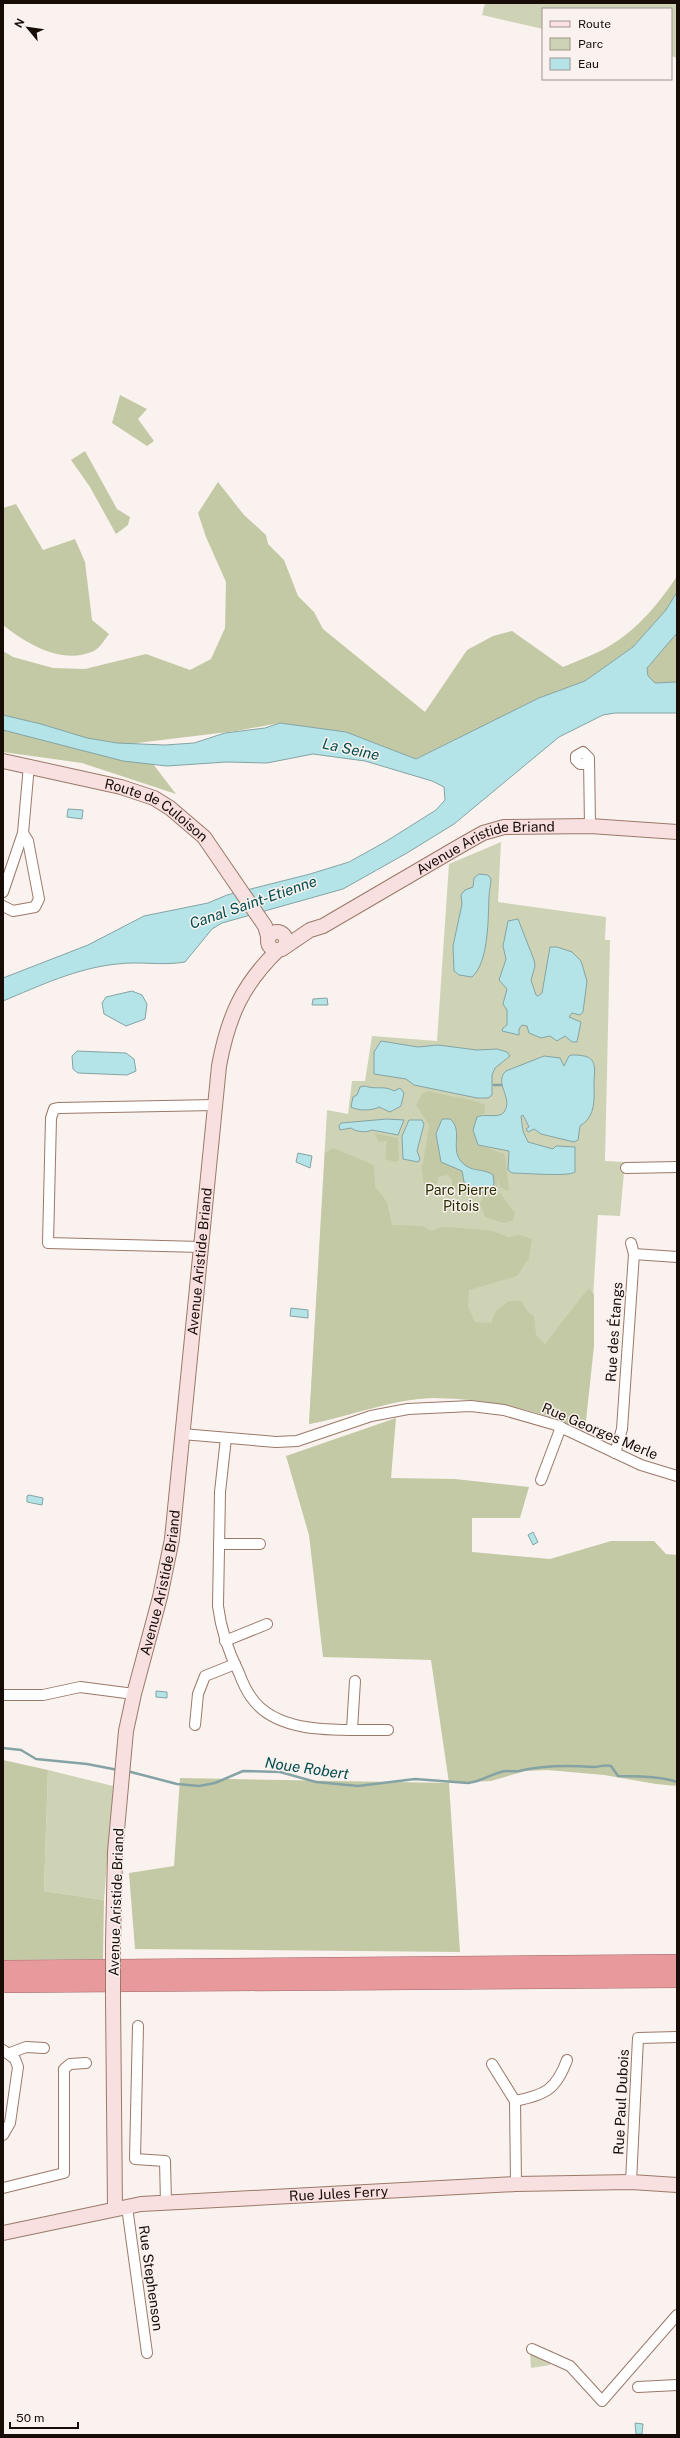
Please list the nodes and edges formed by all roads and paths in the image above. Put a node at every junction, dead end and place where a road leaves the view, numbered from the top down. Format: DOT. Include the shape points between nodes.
graph roads {
  1 [pos="588,760"];
  2 [pos="3,761"];
  3 [pos="29,765"];
  4 [pos="590,826"];
  5 [pos="677,832"];
  6 [pos="23,833"];
  7 [pos="3,892"];
  8 [pos="3,906"];
  9 [pos="273,937"];
  10 [pos="215,1105"];
  11 [pos="677,1167"];
  12 [pos="626,1168"];
  13 [pos="631,1243"];
  14 [pos="201,1247"];
  15 [pos="634,1254"];
  16 [pos="677,1257"];
  17 [pos="561,1427"];
  18 [pos="182,1434"];
  19 [pos="226,1438"];
  20 [pos="615,1453"];
  21 [pos="677,1476"];
  22 [pos="541,1480"];
  23 [pos="219,1544"];
  24 [pos="260,1544"];
  25 [pos="267,1624"];
  26 [pos="225,1641"];
  27 [pos="235,1664"];
  28 [pos="355,1681"];
  29 [pos="134,1694"];
  30 [pos="3,1695"];
  31 [pos="196,1725"];
  32 [pos="352,1729"];
  33 [pos="388,1730"];
  34 [pos="677,1964"];
  35 [pos="3,1970"];
  36 [pos="677,1978"];
  37 [pos="3,1983"];
  38 [pos="138,2026"];
  39 [pos="677,2038"];
  40 [pos="44,2048"];
  41 [pos="6,2052"];
  42 [pos="567,2060"];
  43 [pos="86,2063"];
  44 [pos="492,2064"];
  45 [pos="515,2101"];
  46 [pos="3,2135"];
  47 [pos="631,2182"];
  48 [pos="516,2184"];
  49 [pos="677,2185"];
  50 [pos="3,2188"];
  51 [pos="166,2203"];
  52 [pos="121,2207"];
  53 [pos="3,2233"];
  54 [pos="677,2315"];
  55 [pos="532,2349"];
  56 [pos="147,2353"];
  57 [pos="677,2385"];
  58 [pos="638,2387"];
  1 -- 4 [label="street"];
  2 -- 3 [label="street, Route de Culoison"];
  3 -- 6 [label="street"];
  3 -- 9 [label="street, Route de Culoison" via="109,784 154,798 182,816 199,832"];
  4 -- 5 [label="street, Avenue Aristide Briand"];
  4 -- 9 [label="street, Avenue Aristide Briand" via="504,827 484,834 323,926"];
  6 -- 7 [label="street"];
  6 -- 8 [label="street" via="28,842 39,899 35,907 24,910 12,912"];
  9 -- 10 [label="street, Avenue Aristide Briand" via="262,966 239,999 224,1036"];
  10 -- 14 [label="street, Avenue Aristide Briand"];
  10 -- 14 [label="street" via="54,1109 51,1118 48,1243"];
  11 -- 12 [label="street"];
  13 -- 15 [label="street, Rue des Étangs"];
  14 -- 18 [label="street, Avenue Aristide Briand"];
  15 -- 16 [label="street"];
  15 -- 20 [label="street, Rue des Étangs" via="622,1429"];
  17 -- 19 [label="street, Rue Georges Merle" via="504,1410 440,1406 408,1408 371,1416 298,1441"];
  17 -- 20 [label="street, Rue Georges Merle"];
  17 -- 22 [label="street"];
  18 -- 19 [label="street, Rue Georges Merle"];
  18 -- 29 [label="street, Avenue Aristide Briand" via="172,1539"];
  19 -- 23 [label="street" via="220,1492"];
  20 -- 21 [label="street, Rue Georges Merle" via="641,1465"];
  23 -- 24 [label="street"];
  23 -- 26 [label="street" via="218,1606"];
  25 -- 26 [label="street"];
  26 -- 27 [label="street"];
  27 -- 31 [label="street" via="205,1676 198,1694"];
  27 -- 32 [label="street" via="251,1697 271,1716 286,1723 306,1727"];
  28 -- 32 [label="street"];
  29 -- 30 [label="street" via="80,1687 38,1695"];
  29 -- 52 [label="street, Avenue Aristide Briand, bridge" via="122,1770 114,1873 113,1996"];
  32 -- 33 [label="street"];
  34 -- 35 [label="highway"];
  36 -- 37 [label="highway"];
  38 -- 51 [label="street" via="135,2159 164,2162"];
  39 -- 47 [label="street, Rue Paul Dubois" via="638,2038"];
  40 -- 41 [label="street" via="26,2047"];
  41 -- 46 [label="street" via="18,2067 10,2123"];
  42 -- 45 [label="street" via="561,2077 541,2096"];
  43 -- 50 [label="street" via="70,2064 64,2069 64,2173"];
  44 -- 45 [label="street"];
  45 -- 48 [label="street"];
  47 -- 48 [label="street, Rue Jules Ferry"];
  47 -- 49 [label="street, Rue Jules Ferry"];
  48 -- 51 [label="street, Rue Jules Ferry"];
  51 -- 52 [label="street, Rue Jules Ferry"];
  52 -- 53 [label="street, Rue Jules Ferry"];
  52 -- 56 [label="street, Rue Stephenson"];
  54 -- 55 [label="street" via="602,2401 570,2366"];
  57 -- 58 [label="street"];
}
